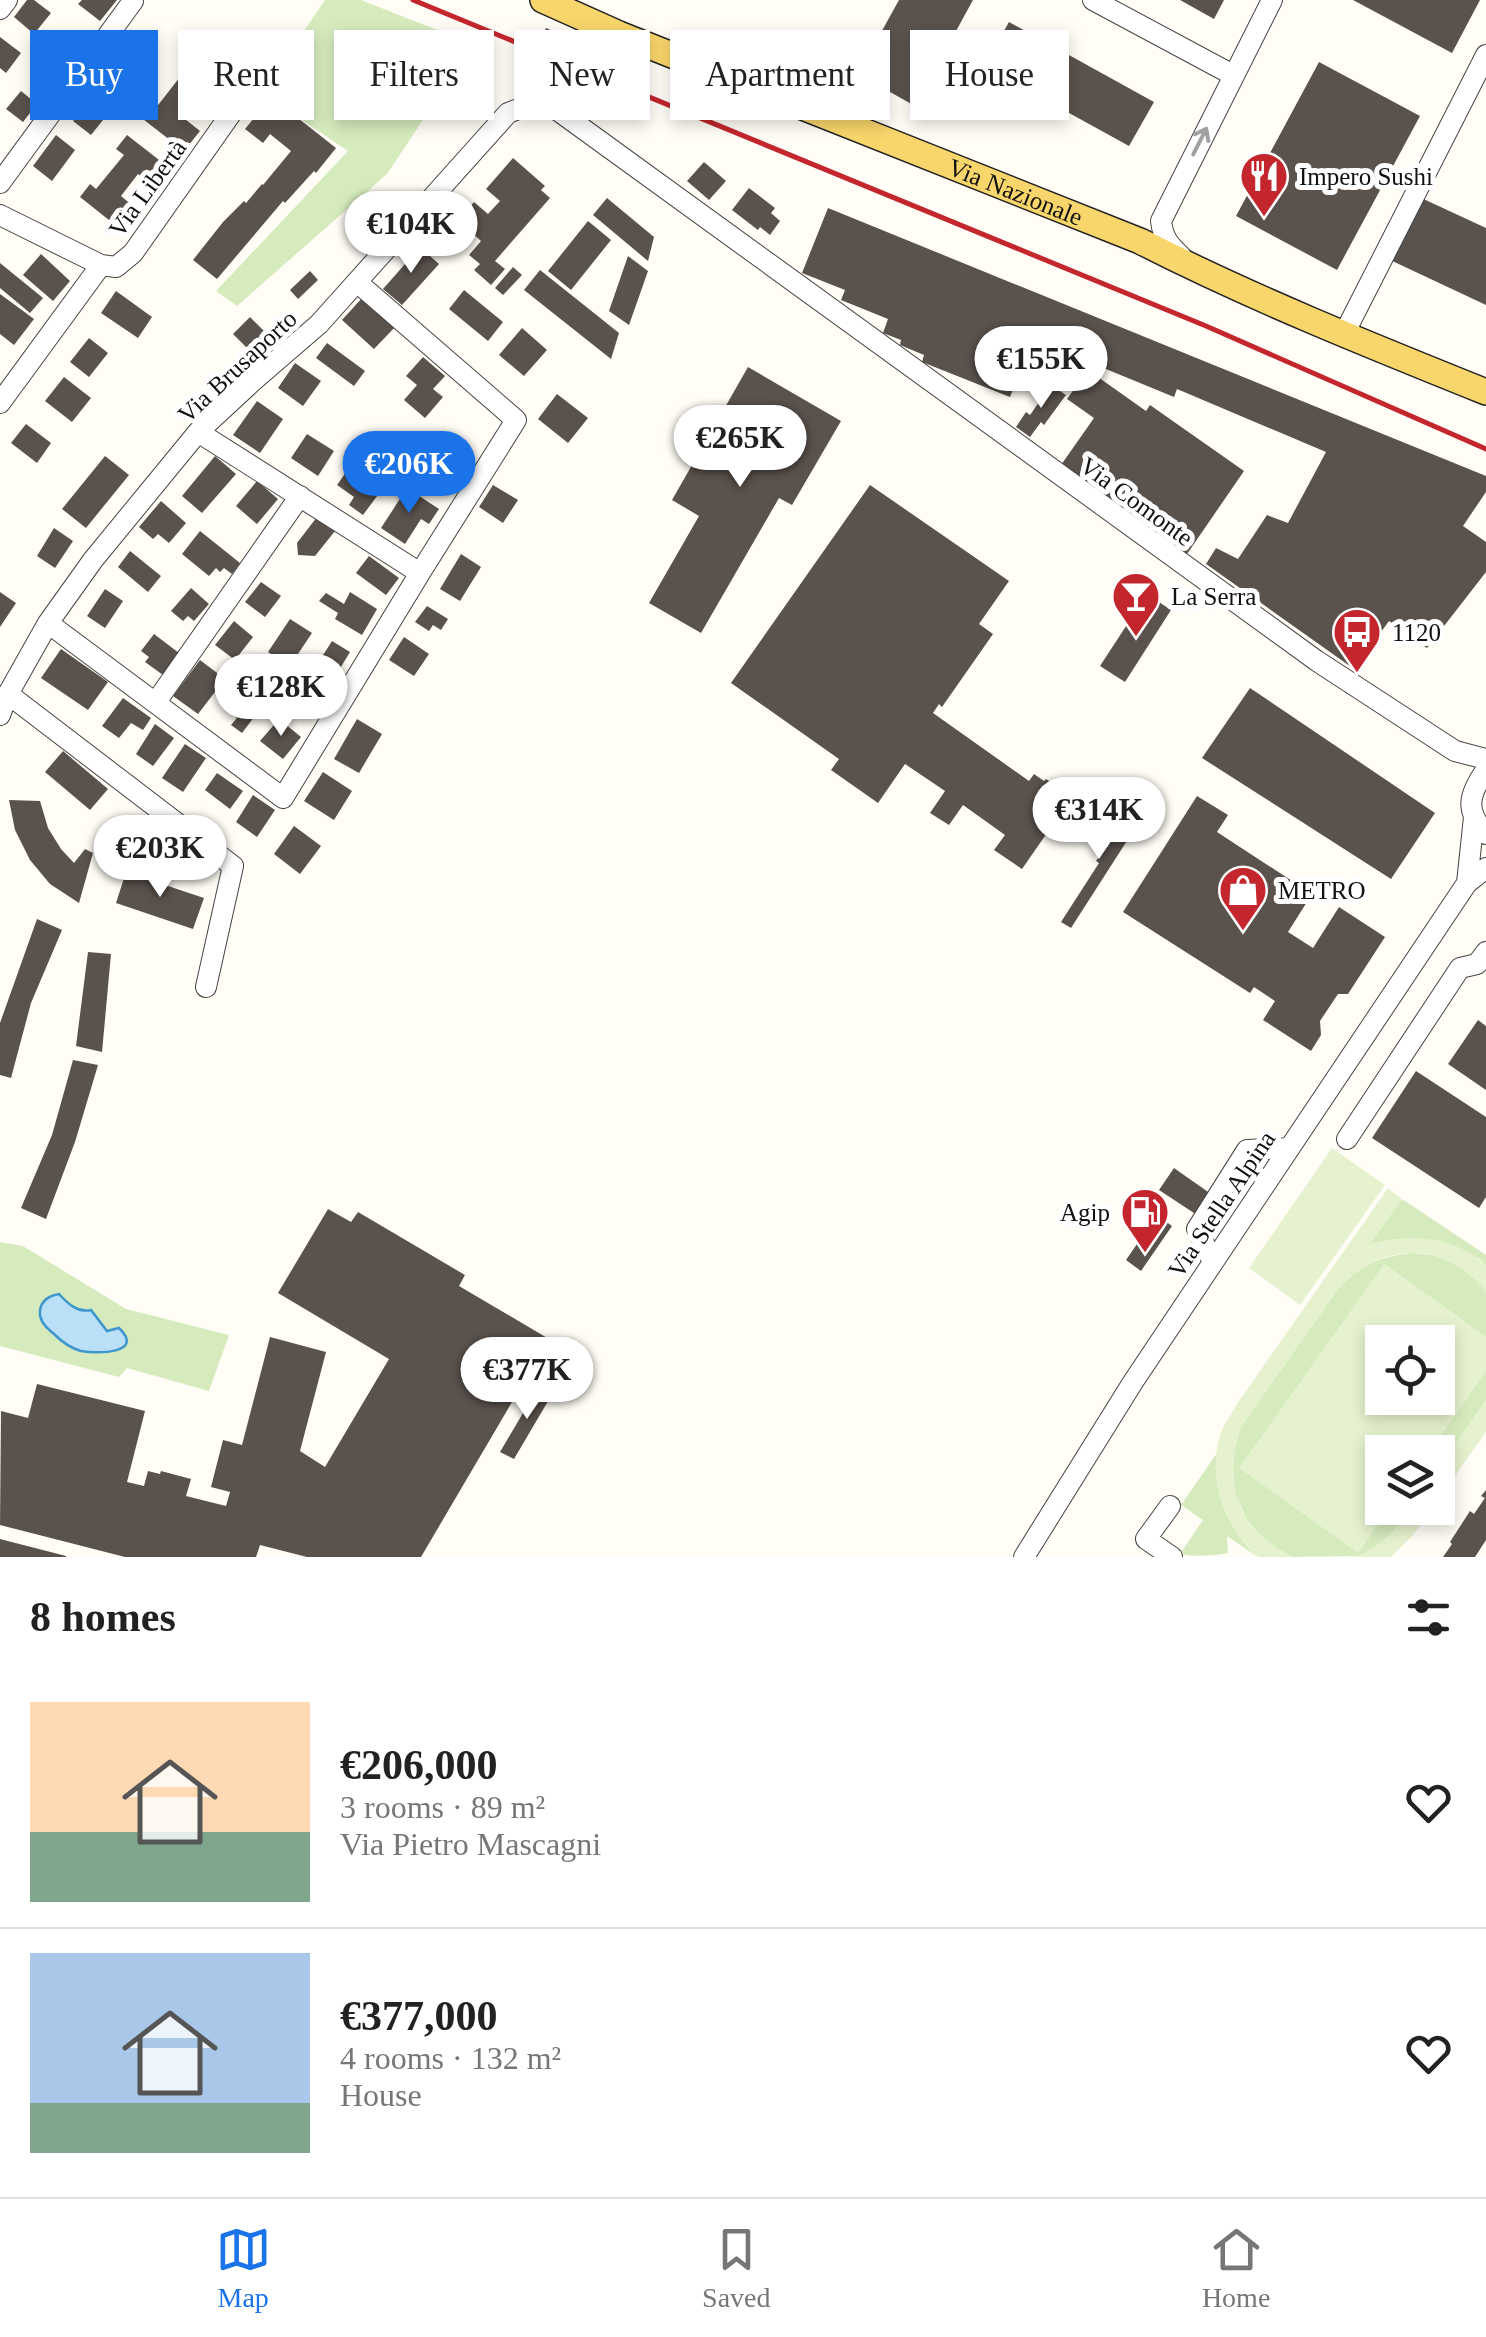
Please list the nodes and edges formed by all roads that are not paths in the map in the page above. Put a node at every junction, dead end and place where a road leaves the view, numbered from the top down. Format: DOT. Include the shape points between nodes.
graph roads {
  1 [pos="7,0"];
  2 [pos="544,0"];
  3 [pos="568,0"];
  4 [pos="1093,0"];
  5 [pos="1272,0"];
  6 [pos="133,1"];
  7 [pos="0,9"];
  8 [pos="610,30"];
  9 [pos="614,30"];
  10 [pos="650,46"];
  11 [pos="1486,54"];
  12 [pos="1233,76"];
  13 [pos="514,111"];
  14 [pos="226,120"];
  15 [pos="570,120"];
  16 [pos="0,184"];
  17 [pos="0,215"];
  18 [pos="1161,221"];
  19 [pos="1140,241"];
  20 [pos="100,265"];
  21 [pos="1203,273"];
  22 [pos="358,283"];
  23 [pos="1344,334"];
  24 [pos="1486,392"];
  25 [pos="0,403"];
  26 [pos="198,432"];
  27 [pos="300,496"];
  28 [pos="420,573"];
  29 [pos="48,624"];
  30 [pos="8,694"];
  31 [pos="156,702"];
  32 [pos="0,714"];
  33 [pos="1454,751"];
  34 [pos="1486,759"];
  35 [pos="1486,770"];
  36 [pos="1472,792"];
  37 [pos="1480,826"];
  38 [pos="1486,868"];
  39 [pos="1467,883"];
  40 [pos="1486,952"];
  41 [pos="206,987"];
  42 [pos="1347,1139"];
  43 [pos="1288,1148"];
  44 [pos="1213,1262"];
  45 [pos="1170,1506"];
  46 [pos="1024,1557"];
  47 [pos="1172,1557"];
  1 -- 7 [label="street"];
  2 -- 8 [label="main road, Via Nazionale"];
  3 -- 9 [label="street"];
  4 -- 12 [label="street"];
  5 -- 12 [label="street"];
  6 -- 16 [label="street"];
  10 -- 19 [label="main road, Via Nazionale"];
  11 -- 23 [label="street"];
  18 -- 12 [label="street, one-way"];
  13 -- 22 [label="street, Via Brusaporto"];
  14 -- 20 [label="street, Via Libertà" via="132,253 116,266"];
  15 -- 33 [label="street, Via Comonte" via="1216,590"];
  17 -- 20 [label="street, Via Libertà"];
  18 -- 19 [label="street"];
  18 -- 21 [label="street" via="1170,247"];
  19 -- 21 [label="main road, Via Nazionale"];
  20 -- 25 [label="street"];
  21 -- 23 [label="main road, Via Nazionale"];
  22 -- 26 [label="street, Via Brusaporto"];
  22 -- 28 [label="street" via="516,420"];
  23 -- 24 [label="main road, Via Nazionale"];
  26 -- 27 [label="street"];
  26 -- 29 [label="street, Via Brusaporto"];
  27 -- 28 [label="street"];
  27 -- 31 [label="street"];
  28 -- 31 [label="street" via="283,798"];
  29 -- 30 [label="street, Via Brusaporto"];
  29 -- 31 [label="street"];
  30 -- 32 [label="street, Via Brusaporto"];
  30 -- 41 [label="street" via="233,866"];
  33 -- 34 [label="street, Via Comonte"];
  33 -- 36 [label="street"];
  35 -- 36 [label="street"];
  36 -- 37 [label="street, Via Stella Alpina"];
  37 -- 39 [label="street, Via Stella Alpina"];
  38 -- 39 [label="street, Via Stella Alpina"];
  39 -- 43 [label="street, Via Stella Alpina"];
  40 -- 42 [label="street" via="1477,964 1460,968"];
  43 -- 44 [label="street, Via Stella Alpina"];
  43 -- 44 [label="street" via="1247,1150 1198,1229"];
  44 -- 46 [label="street, Via Stella Alpina"];
  45 -- 47 [label="street" via="1146,1539"];
}
